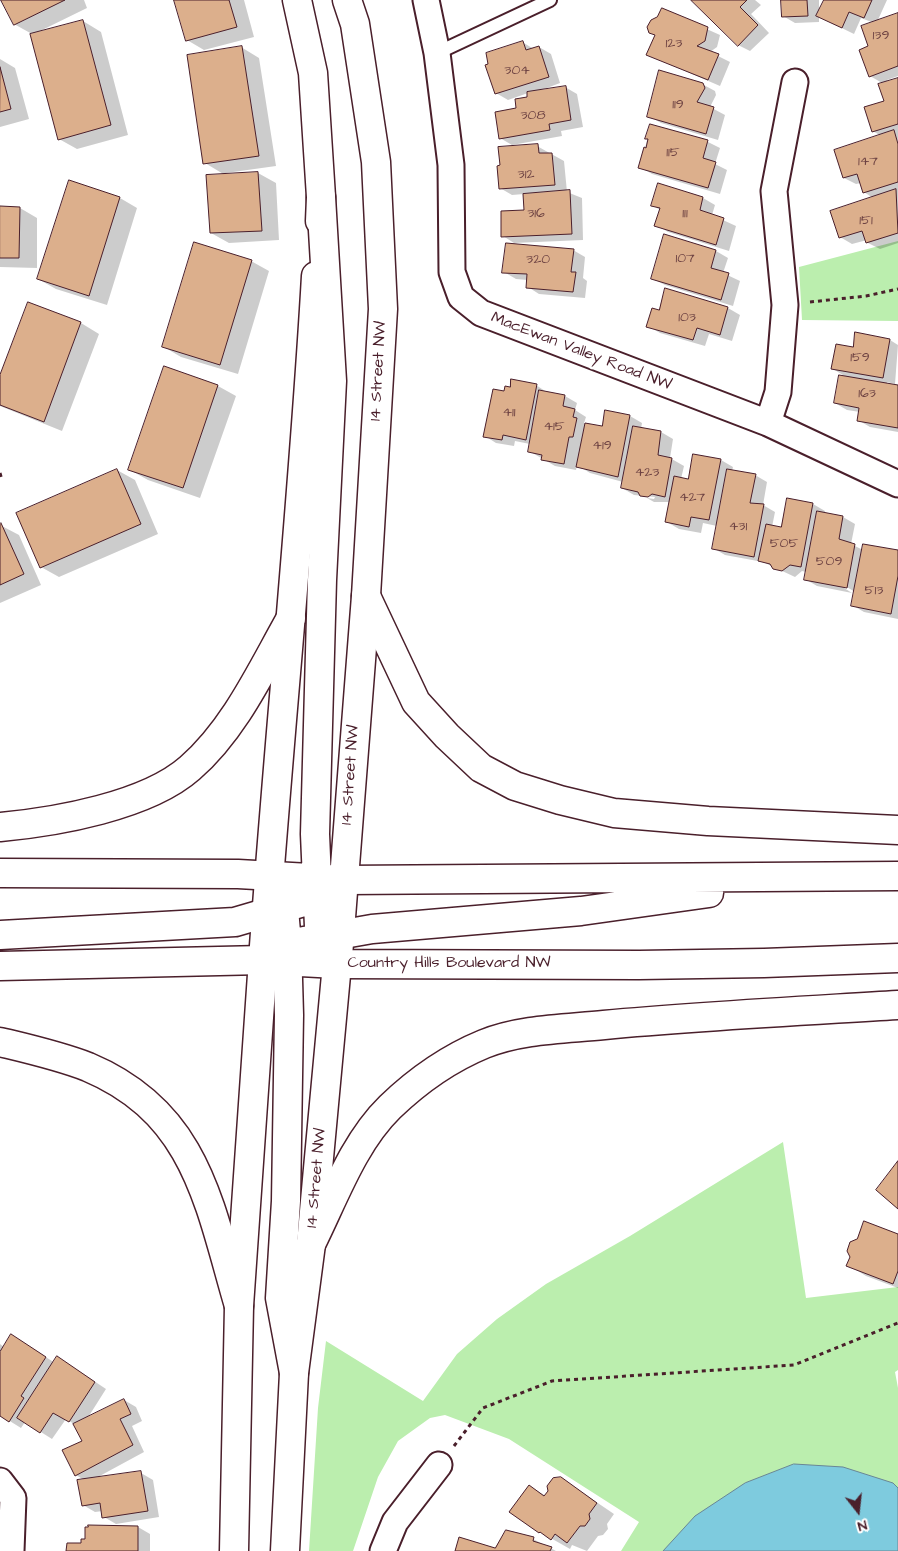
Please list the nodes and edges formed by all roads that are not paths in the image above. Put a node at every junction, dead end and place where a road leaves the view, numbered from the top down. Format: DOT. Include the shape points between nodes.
graph roads {
  1 [pos="297,0"];
  2 [pos="347,0"];
  3 [pos="426,0"];
  4 [pos="550,0"];
  5 [pos="437,53"];
  6 [pos="795,82"];
  7 [pos="321,196"];
  8 [pos="768,423"];
  9 [pos="898,484"];
  10 [pos="366,596"];
  11 [pos="291,618"];
  12 [pos="0,827"];
  13 [pos="898,830"];
  14 [pos="0,873"];
  15 [pos="268,875"];
  16 [pos="898,876"];
  17 [pos="812,878"];
  18 [pos="345,880"];
  19 [pos="317,888"];
  20 [pos="275,911"];
  21 [pos="0,934"];
  22 [pos="332,936"];
  23 [pos="279,955"];
  24 [pos="898,958"];
  25 [pos="337,964"];
  26 [pos="0,966"];
  27 [pos="898,1005"];
  28 [pos="0,1042"];
  29 [pos="311,1244"];
  30 [pos="238,1306"];
  31 [pos="294,1373"];
  32 [pos="439,1465"];
  33 [pos="0,1481"];
  34 [pos="11,1551"];
  35 [pos="234,1551"];
  36 [pos="285,1551"];
  37 [pos="383,1551"];
  1 -- 7 [label="main road" via="313,73"];
  2 -- 10 [label="main road, 14 Street NW" via="355,24 376,162 383,308"];
  3 -- 5 [label="street, MacEwan Valley Road NW"];
  4 -- 5 [label="lane"];
  5 -- 8 [label="street, MacEwan Valley Road NW" via="451,165 452,272 461,297 481,313"];
  6 -- 8 [label="street" via="774,192 785,305 778,392"];
  7 -- 11 [label="main road"];
  7 -- 19 [label="main road" via="332,381 322,580"];
  8 -- 9 [label="street, MacEwan Valley Road NW"];
  10 -- 13 [label="main road" via="416,702 481,768 515,786 614,813"];
  10 -- 18 [label="main road, 14 Street NW"];
  11 -- 12 [label="main road" via="234,717 190,769 156,791 91,812 42,823"];
  11 -- 15 [label="main road"];
  14 -- 15 [label="main road"];
  15 -- 19 [label="main road"];
  15 -- 20 [label="main road"];
  16 -- 17 [label="main road"];
  17 -- 18 [label="main road"];
  17 -- 22 [label="main road" via="581,911 372,929"];
  18 -- 19 [label="main road"];
  18 -- 22 [label="main road, 14 Street NW"];
  19 -- 20 [label="main road"];
  19 -- 22 [label="main road" via="319,927"];
  20 -- 21 [label="main road" via="234,922"];
  20 -- 23 [label="main road"];
  22 -- 23 [label="main road"];
  22 -- 25 [label="main road, 14 Street NW"];
  23 -- 25 [label="main road, Country Hills Boulevard NW"];
  23 -- 26 [label="main road, Country Hills Boulevard NW"];
  23 -- 30 [label="main road"];
  23 -- 31 [label="main road" via="289,1015 280,1298"];
  24 -- 25 [label="main road, Country Hills Boulevard NW" via="706,964"];
  25 -- 29 [label="main road, 14 Street NW"];
  27 -- 29 [label="main road" via="638,1022 525,1033 486,1044 451,1060 390,1107 355,1155"];
  28 -- 30 [label="main road" via="87,1066 133,1092 169,1124 195,1167 215,1223"];
  29 -- 31 [label="main road, 14 Street NW"];
  30 -- 35 [label="main road"];
  31 -- 36 [label="main road, 14 Street NW"];
  32 -- 37 [label="street" via="395,1522"];
  33 -- 34 [label="street" via="13,1498"];
}
